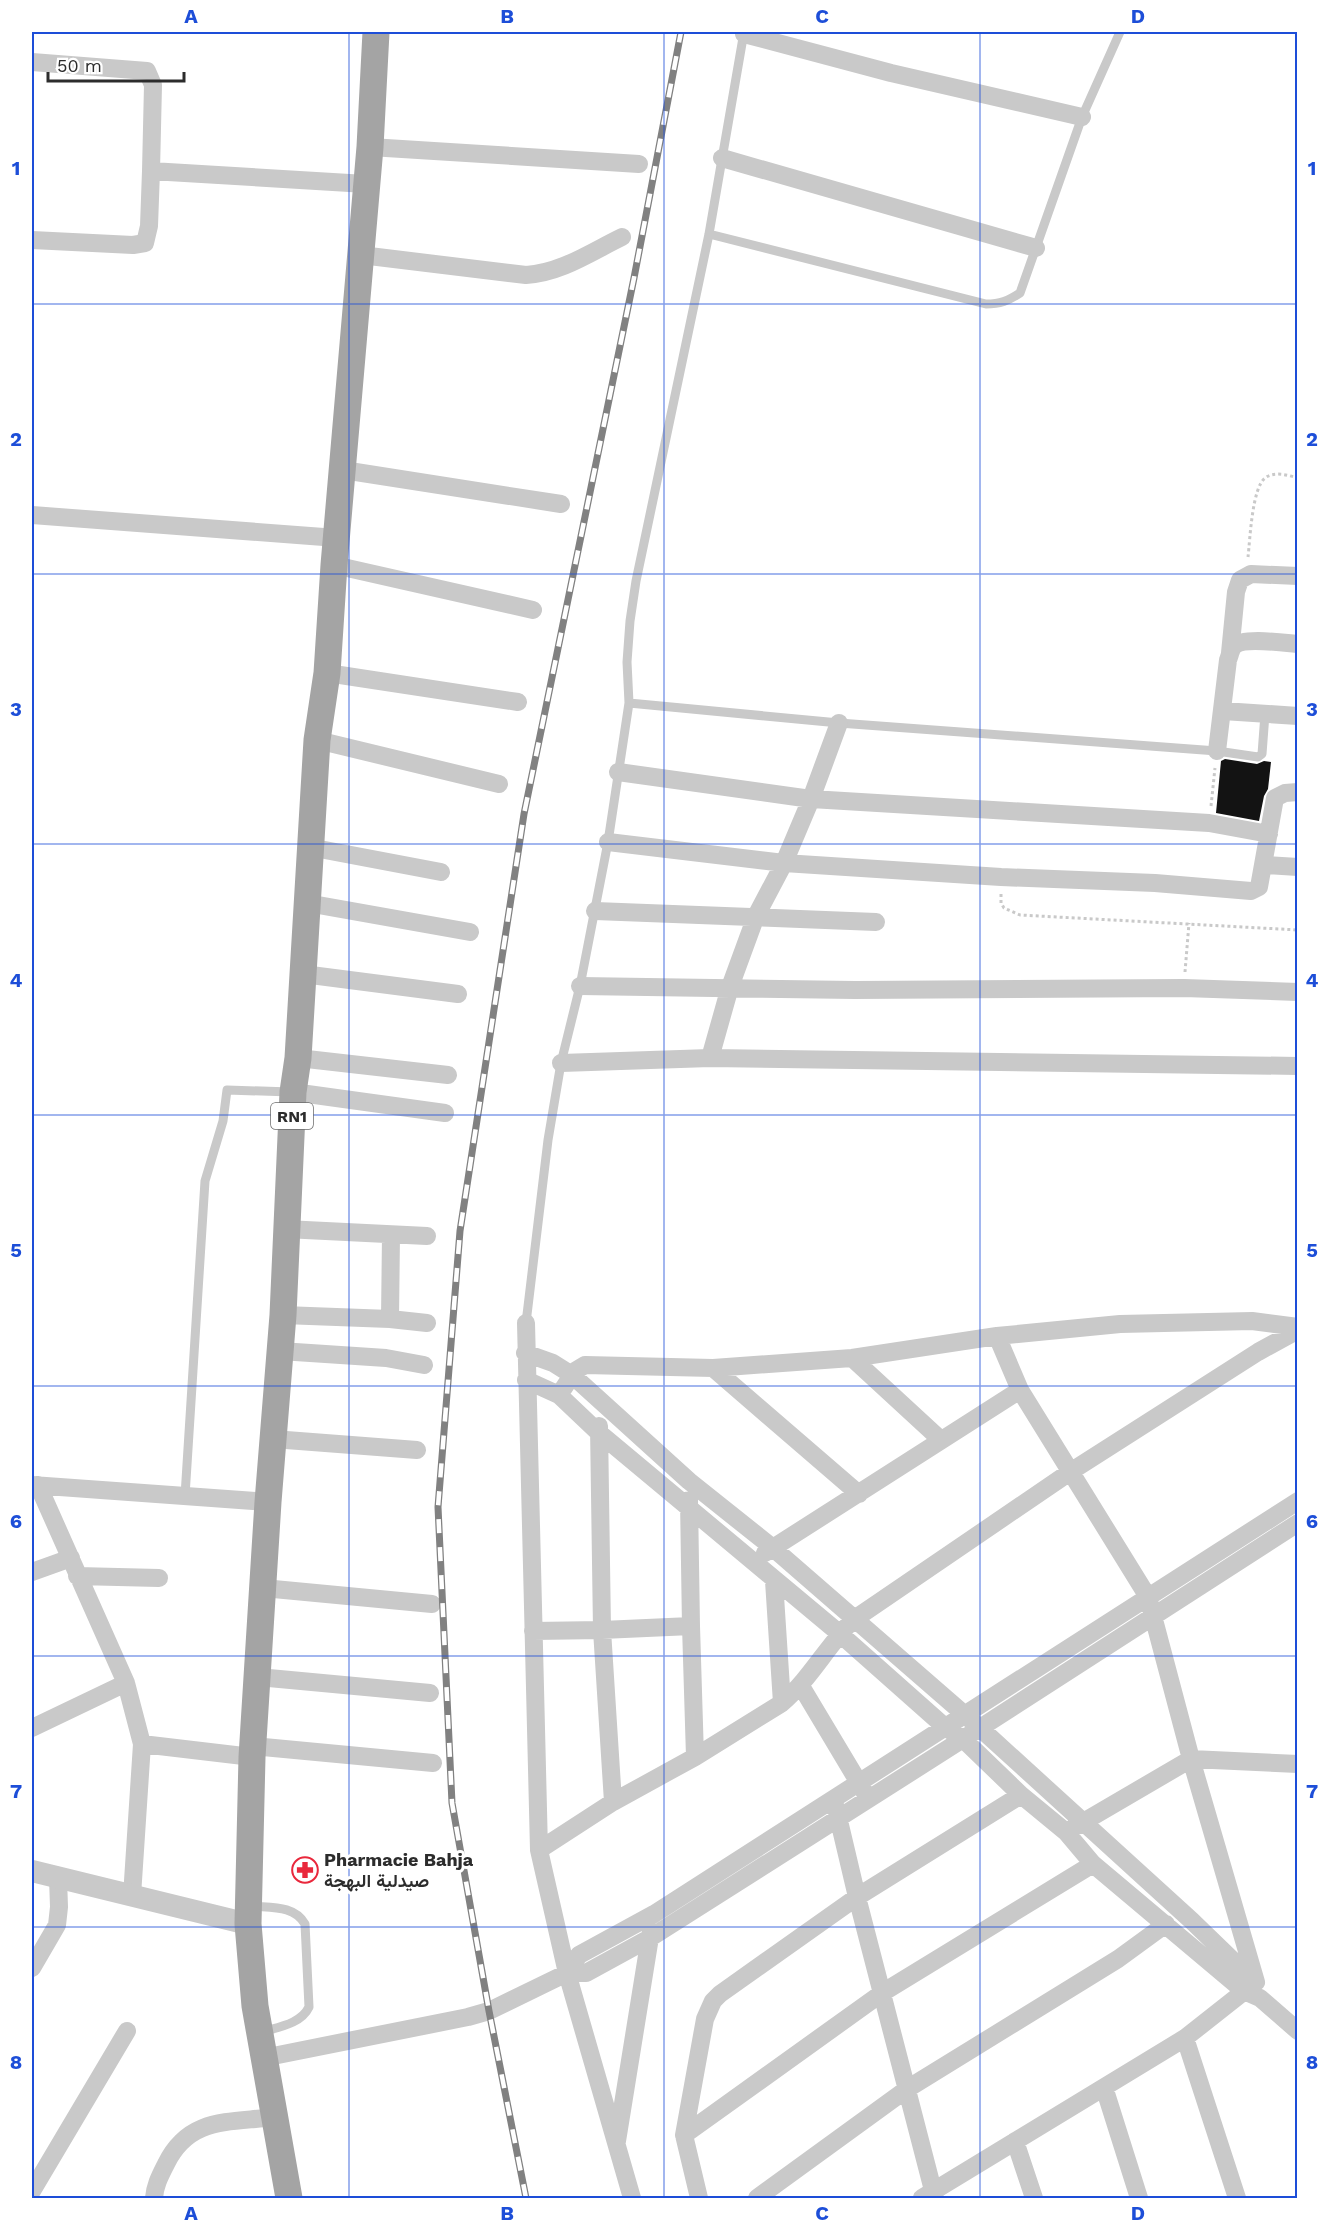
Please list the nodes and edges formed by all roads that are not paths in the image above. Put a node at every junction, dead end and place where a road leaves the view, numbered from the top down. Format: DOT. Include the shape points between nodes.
graph roads {
  1 [pos="376,32"];
  2 [pos="1120,32"];
  3 [pos="744,33"];
  4 [pos="32,62"];
  5 [pos="1082,117"];
  6 [pos="370,147"];
  7 [pos="722,158"];
  8 [pos="639,164"];
  9 [pos="151,171"];
  10 [pos="366,184"];
  11 [pos="710,234"];
  12 [pos="622,237"];
  13 [pos="32,240"];
  14 [pos="1036,248"];
  15 [pos="361,255"];
  16 [pos="343,470"];
  17 [pos="561,504"];
  18 [pos="32,515"];
  19 [pos="337,538"];
  20 [pos="334,565"];
  21 [pos="1298,576"];
  22 [pos="533,610"];
  23 [pos="1298,644"];
  24 [pos="1230,653"];
  25 [pos="327,673"];
  26 [pos="518,702"];
  27 [pos="629,703"];
  28 [pos="1223,711"];
  29 [pos="1265,714"];
  30 [pos="1298,716"];
  31 [pos="839,723"];
  32 [pos="317,740"];
  33 [pos="1217,751"];
  34 [pos="618,772"];
  35 [pos="498,784"];
  36 [pos="1298,792"];
  37 [pos="812,799"];
  38 [pos="1269,834"];
  39 [pos="608,842"];
  40 [pos="309,847"];
  41 [pos="784,864"];
  42 [pos="1265,865"];
  43 [pos="1298,867"];
  44 [pos="441,872"];
  45 [pos="307,903"];
  46 [pos="595,911"];
  47 [pos="756,916"];
  48 [pos="876,922"];
  49 [pos="470,932"];
  50 [pos="303,974"];
  51 [pos="580,986"];
  52 [pos="730,987"];
  53 [pos="1298,992"];
  54 [pos="458,994"];
  55 [pos="298,1058"];
  56 [pos="710,1058"];
  57 [pos="561,1063"];
  58 [pos="1298,1066"];
  59 [pos="448,1075"];
  60 [pos="293,1092"];
  61 [pos="445,1113"];
  62 [pos="285,1229"];
  63 [pos="391,1235"];
  64 [pos="427,1236"];
  65 [pos="283,1315"];
  66 [pos="390,1319"];
  67 [pos="426,1323"];
  68 [pos="526,1323"];
  69 [pos="1298,1329"];
  70 [pos="997,1336"];
  71 [pos="280,1351"];
  72 [pos="525,1353"];
  73 [pos="852,1358"];
  74 [pos="424,1365"];
  75 [pos="713,1368"];
  76 [pos="572,1375"];
  77 [pos="526,1380"];
  78 [pos="1020,1390"];
  79 [pos="559,1395"];
  80 [pos="599,1400"];
  81 [pos="598,1432"];
  82 [pos="273,1439"];
  83 [pos="941,1440"];
  84 [pos="417,1450"];
  85 [pos="1070,1472"];
  86 [pos="689,1482"];
  87 [pos="35,1485"];
  88 [pos="859,1494"];
  89 [pos="184,1496"];
  90 [pos="1298,1501"];
  91 [pos="268,1502"];
  92 [pos="689,1508"];
  93 [pos="1298,1523"];
  94 [pos="773,1548"];
  95 [pos="71,1558"];
  96 [pos="753,1561"];
  97 [pos="36,1568"];
  98 [pos="77,1576"];
  99 [pos="159,1578"];
  100 [pos="774,1581"];
  101 [pos="263,1588"];
  102 [pos="1148,1597"];
  103 [pos="432,1604"];
  104 [pos="1152,1617"];
  105 [pos="853,1620"];
  106 [pos="691,1626"];
  107 [pos="603,1630"];
  108 [pos="533,1631"];
  109 [pos="839,1633"];
  110 [pos="258,1677"];
  111 [pos="126,1683"];
  112 [pos="801,1686"];
  113 [pos="430,1693"];
  114 [pos="782,1703"];
  115 [pos="964,1714"];
  116 [pos="945,1727"];
  117 [pos="32,1728"];
  118 [pos="980,1728"];
  119 [pos="963,1739"];
  120 [pos="142,1744"];
  121 [pos="253,1752"];
  122 [pos="695,1757"];
  123 [pos="1191,1759"];
  124 [pos="432,1763"];
  125 [pos="1298,1764"];
  126 [pos="858,1782"];
  127 [pos="1021,1795"];
  128 [pos="833,1798"];
  129 [pos="868,1798"];
  130 [pos="613,1802"];
  131 [pos="838,1817"];
  132 [pos="1082,1822"];
  133 [pos="1066,1832"];
  134 [pos="539,1850"];
  135 [pos="1093,1864"];
  136 [pos="32,1871"];
  137 [pos="58,1878"];
  138 [pos="132,1896"];
  139 [pos="857,1898"];
  140 [pos="654,1914"];
  141 [pos="249,1915"];
  142 [pos="1166,1924"];
  143 [pos="650,1938"];
  144 [pos="32,1968"];
  145 [pos="567,1973"];
  146 [pos="1253,1991"];
  147 [pos="882,1994"];
  148 [pos="127,2031"];
  149 [pos="1298,2031"];
  150 [pos="1185,2038"];
  151 [pos="261,2045"];
  152 [pos="1104,2087"];
  153 [pos="907,2089"];
  154 [pos="274,2116"];
  155 [pos="684,2135"];
  156 [pos="1015,2141"];
  157 [pos="616,2145"];
  158 [pos="32,2192"];
  159 [pos="930,2196"];
  160 [pos="154,2199"];
  161 [pos="289,2199"];
  162 [pos="632,2199"];
  163 [pos="699,2199"];
  164 [pos="757,2199"];
  165 [pos="1034,2199"];
  166 [pos="1139,2199"];
  167 [pos="1237,2199"];
  1 -- 6 [label="main road, RN1"];
  2 -- 5 [label="lane"];
  3 -- 5 [label="street" via="891,73"];
  3 -- 7 [label="lane"];
  4 -- 9 [label="street" via="147,71 153,85"];
  5 -- 14 [label="lane"];
  6 -- 8 [label="street"];
  6 -- 10 [label="main road, RN1"];
  7 -- 11 [label="lane"];
  7 -- 14 [label="street"];
  9 -- 10 [label="street"];
  9 -- 13 [label="street" via="145,243"];
  10 -- 15 [label="main road, RN1"];
  11 -- 14 [label="lane" via="986,304 999,304 1020,294"];
  11 -- 27 [label="lane" via="636,581 628,652"];
  12 -- 15 [label="street" via="558,270 536,275"];
  15 -- 16 [label="main road, RN1"];
  16 -- 17 [label="street"];
  16 -- 19 [label="main road, RN1"];
  18 -- 19 [label="street"];
  19 -- 20 [label="main road, RN1"];
  20 -- 22 [label="street"];
  20 -- 25 [label="main road, RN1"];
  21 -- 24 [label="street" via="1251,574 1240,580"];
  23 -- 24 [label="street" via="1246,642 1237,644"];
  24 -- 28 [label="street"];
  25 -- 26 [label="street"];
  25 -- 32 [label="main road, RN1"];
  27 -- 31 [label="lane"];
  27 -- 34 [label="lane"];
  28 -- 29 [label="street"];
  28 -- 33 [label="street"];
  29 -- 30 [label="street"];
  29 -- 33 [label="lane" via="1260,756"];
  31 -- 33 [label="lane"];
  31 -- 37 [label="street"];
  32 -- 35 [label="street"];
  32 -- 40 [label="main road, RN1"];
  34 -- 37 [label="street"];
  34 -- 39 [label="lane"];
  36 -- 38 [label="street" via="1275,798"];
  37 -- 38 [label="street" via="1209,823"];
  37 -- 41 [label="street"];
  38 -- 42 [label="street"];
  39 -- 41 [label="street"];
  39 -- 46 [label="lane"];
  40 -- 44 [label="street"];
  40 -- 45 [label="main road, RN1"];
  41 -- 42 [label="street" via="1251,891 1259,888"];
  41 -- 47 [label="street"];
  42 -- 43 [label="street"];
  45 -- 49 [label="street"];
  45 -- 50 [label="main road, RN1"];
  46 -- 47 [label="street"];
  46 -- 51 [label="lane"];
  47 -- 48 [label="street"];
  47 -- 52 [label="street"];
  50 -- 54 [label="street"];
  50 -- 55 [label="main road, RN1"];
  51 -- 52 [label="street"];
  51 -- 57 [label="lane"];
  52 -- 53 [label="street"];
  52 -- 56 [label="street"];
  55 -- 59 [label="street"];
  55 -- 60 [label="main road, RN1"];
  56 -- 57 [label="street"];
  56 -- 58 [label="street"];
  57 -- 68 [label="lane"];
  60 -- 61 [label="street"];
  60 -- 62 [label="main road, RN1"];
  60 -- 89 [label="lane" via="226,1090 223,1121 205,1181"];
  62 -- 63 [label="street"];
  62 -- 65 [label="main road, RN1"];
  63 -- 64 [label="street"];
  63 -- 66 [label="street"];
  65 -- 66 [label="street"];
  65 -- 71 [label="main road, RN1"];
  66 -- 67 [label="street"];
  68 -- 72 [label="street"];
  69 -- 70 [label="street" via="1252,1321 1120,1324"];
  69 -- 85 [label="street"];
  70 -- 73 [label="street"];
  70 -- 78 [label="street"];
  71 -- 74 [label="street" via="386,1358"];
  71 -- 82 [label="main road, RN1"];
  72 -- 76 [label="street"];
  72 -- 77 [label="street"];
  73 -- 75 [label="street"];
  73 -- 83 [label="street"];
  75 -- 76 [label="street" via="585,1365"];
  75 -- 88 [label="street"];
  76 -- 79 [label="street"];
  76 -- 80 [label="street"];
  77 -- 79 [label="street"];
  77 -- 108 [label="street"];
  78 -- 83 [label="street"];
  78 -- 85 [label="street"];
  79 -- 81 [label="street"];
  80 -- 81 [label="street"];
  80 -- 86 [label="street"];
  81 -- 92 [label="street"];
  81 -- 107 [label="street"];
  82 -- 84 [label="street"];
  82 -- 91 [label="main road, RN1"];
  83 -- 88 [label="street"];
  85 -- 102 [label="street"];
  85 -- 105 [label="street"];
  86 -- 92 [label="street"];
  86 -- 94 [label="street"];
  87 -- 89 [label="street"];
  87 -- 95 [label="street"];
  88 -- 94 [label="street"];
  89 -- 91 [label="street"];
  90 -- 102 [label="street"];
  91 -- 101 [label="main road, RN1"];
  92 -- 96 [label="street"];
  92 -- 106 [label="street"];
  93 -- 104 [label="street"];
  94 -- 96 [label="street"];
  94 -- 105 [label="street"];
  95 -- 97 [label="street"];
  95 -- 98 [label="street"];
  96 -- 100 [label="street"];
  98 -- 99 [label="street"];
  98 -- 111 [label="street"];
  100 -- 109 [label="street"];
  100 -- 114 [label="street"];
  101 -- 103 [label="street"];
  101 -- 110 [label="main road, RN1"];
  102 -- 104 [label="street"];
  102 -- 115 [label="street"];
  104 -- 118 [label="street"];
  104 -- 123 [label="street"];
  105 -- 109 [label="street"];
  105 -- 115 [label="street"];
  106 -- 107 [label="street"];
  106 -- 122 [label="street"];
  107 -- 108 [label="street"];
  107 -- 130 [label="street"];
  108 -- 134 [label="street"];
  109 -- 112 [label="street"];
  109 -- 116 [label="street"];
  110 -- 113 [label="street"];
  110 -- 121 [label="main road, RN1"];
  111 -- 117 [label="street"];
  111 -- 120 [label="street"];
  112 -- 114 [label="street"];
  112 -- 126 [label="street"];
  114 -- 122 [label="street"];
  115 -- 116 [label="street"];
  115 -- 118 [label="street"];
  116 -- 119 [label="street"];
  116 -- 126 [label="street"];
  118 -- 119 [label="street"];
  118 -- 132 [label="street"];
  119 -- 127 [label="street"];
  119 -- 129 [label="street"];
  120 -- 121 [label="street"];
  120 -- 138 [label="street"];
  121 -- 124 [label="street"];
  121 -- 141 [label="main road, RN1"];
  122 -- 130 [label="street"];
  123 -- 125 [label="street"];
  123 -- 132 [label="street"];
  123 -- 146 [label="street"];
  126 -- 128 [label="street"];
  126 -- 129 [label="street"];
  127 -- 133 [label="street"];
  127 -- 139 [label="street"];
  128 -- 131 [label="street"];
  128 -- 140 [label="street"];
  129 -- 131 [label="street"];
  130 -- 134 [label="street"];
  131 -- 139 [label="street"];
  131 -- 143 [label="street"];
  132 -- 133 [label="street"];
  132 -- 146 [label="street" via="1192,1921"];
  133 -- 135 [label="street"];
  134 -- 145 [label="street"];
  135 -- 142 [label="street"];
  135 -- 147 [label="street"];
  136 -- 137 [label="street"];
  137 -- 138 [label="street"];
  137 -- 144 [label="street" via="57,1925"];
  138 -- 141 [label="street"];
  139 -- 147 [label="street"];
  139 -- 155 [label="street" via="713,2001 705,2019"];
  140 -- 143 [label="street"];
  140 -- 145 [label="street" via="579,1955"];
  141 -- 151 [label="main road, RN1"];
  141 -- 151 [label="lane" via="290,1910 300,1915 304,1924 309,2007 300,2019"];
  142 -- 146 [label="street"];
  142 -- 153 [label="street" via="1118,1959"];
  143 -- 145 [label="street" via="586,1973"];
  143 -- 157 [label="street"];
  145 -- 151 [label="street" via="489,2011 468,2017"];
  145 -- 157 [label="street"];
  146 -- 149 [label="street"];
  146 -- 150 [label="street"];
  147 -- 153 [label="street"];
  147 -- 155 [label="street"];
  148 -- 158 [label="street"];
  150 -- 152 [label="street"];
  150 -- 167 [label="street"];
  151 -- 154 [label="main road, RN1"];
  152 -- 156 [label="street"];
  152 -- 166 [label="street"];
  153 -- 159 [label="street"];
  153 -- 164 [label="street"];
  154 -- 160 [label="street" via="196,2129 182,2139 170,2156 154,2186"];
  154 -- 161 [label="main road, RN1"];
  155 -- 163 [label="street"];
  156 -- 159 [label="street"];
  156 -- 165 [label="street"];
  157 -- 162 [label="street"];
}
